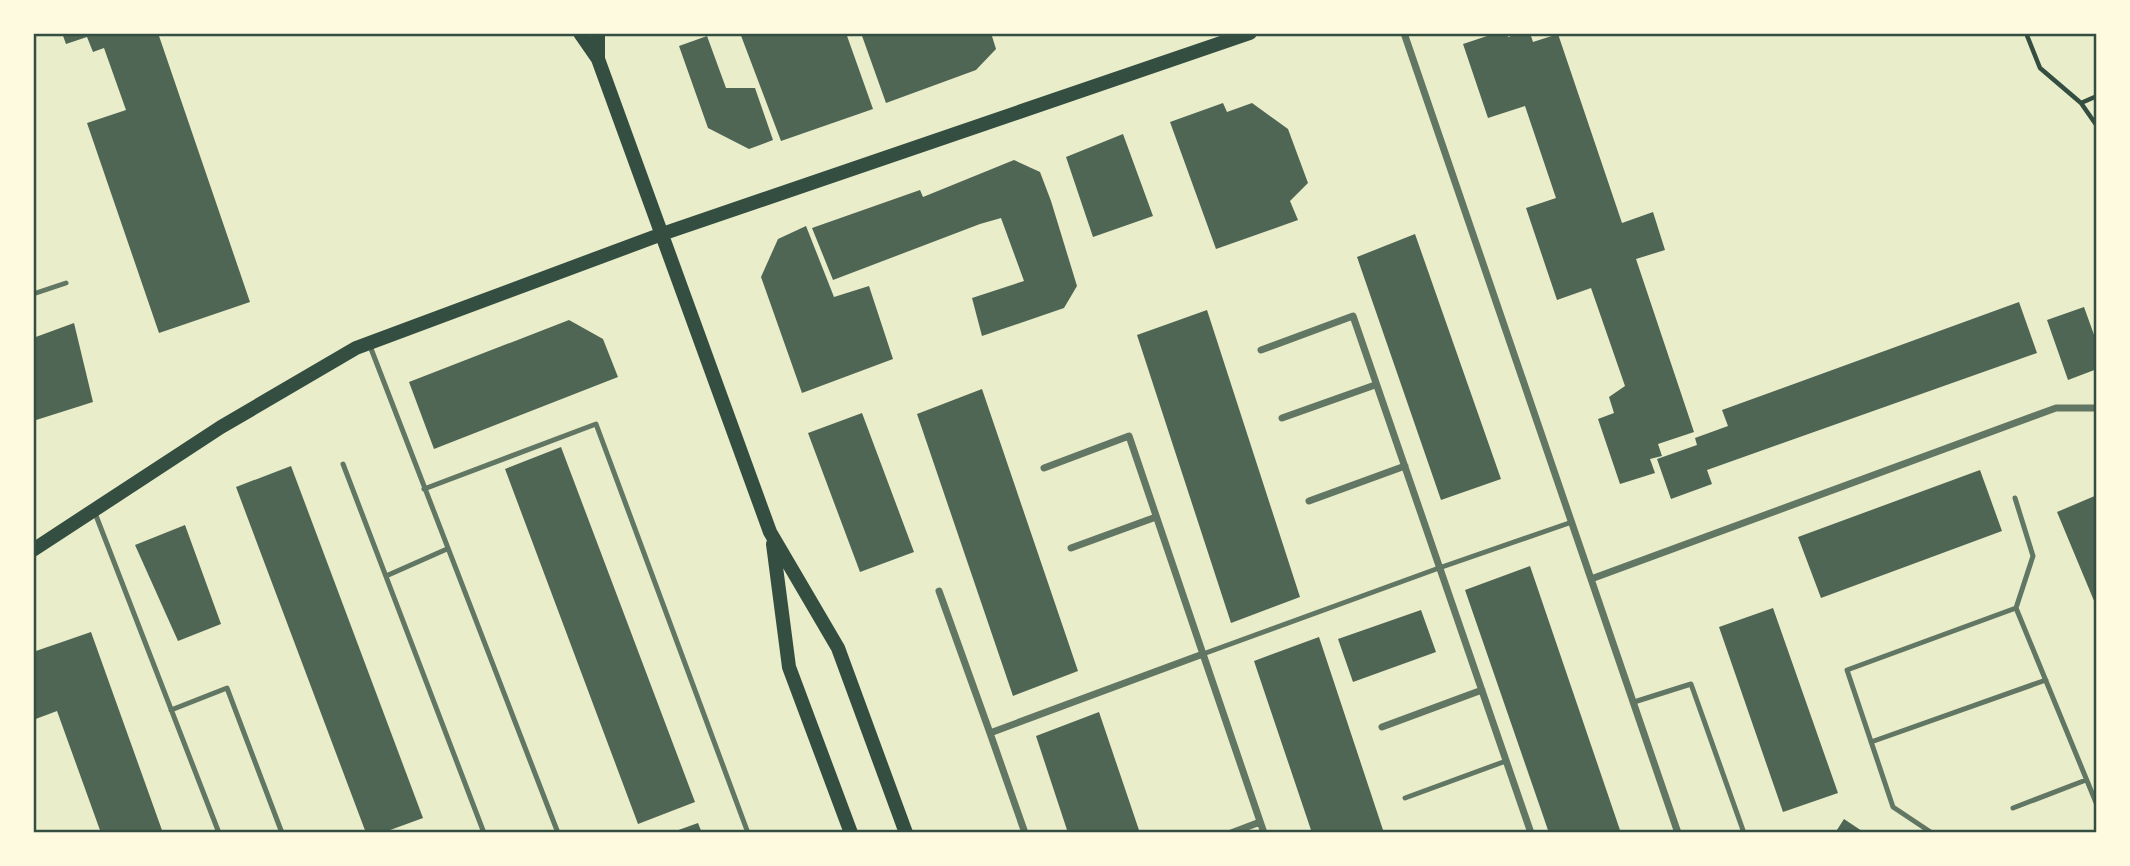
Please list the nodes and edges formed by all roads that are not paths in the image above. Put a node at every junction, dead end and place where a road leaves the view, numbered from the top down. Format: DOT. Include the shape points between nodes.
graph roads {
  1 [pos="580,33"];
  2 [pos="598,33"];
  3 [pos="1250,33"];
  4 [pos="1404,33"];
  5 [pos="598,59"];
  6 [pos="662,234"];
  7 [pos="66,283"];
  8 [pos="33,294"];
  9 [pos="369,343"];
  10 [pos="1261,350"];
  11 [pos="1375,385"];
  12 [pos="2097,408"];
  13 [pos="1282,418"];
  14 [pos="343,464"];
  15 [pos="1405,466"];
  16 [pos="1044,468"];
  17 [pos="424,489"];
  18 [pos="2015,498"];
  19 [pos="1309,501"];
  20 [pos="93,509"];
  21 [pos="1156,517"];
  22 [pos="1572,523"];
  23 [pos="772,536"];
  24 [pos="1071,548"];
  25 [pos="447,549"];
  26 [pos="33,550"];
  27 [pos="1439,568"];
  28 [pos="386,576"];
  29 [pos="1591,579"];
  30 [pos="939,591"];
  31 [pos="2016,608"];
  32 [pos="1203,654"];
  33 [pos="2046,680"];
  34 [pos="1482,690"];
  35 [pos="1634,702"];
  36 [pos="172,710"];
  37 [pos="1382,727"];
  38 [pos="990,733"];
  39 [pos="1871,742"];
  40 [pos="1506,761"];
  41 [pos="2086,780"];
  42 [pos="1405,798"];
  43 [pos="2097,806"];
  44 [pos="2013,808"];
  45 [pos="1260,822"];
  46 [pos="1530,832"];
  47 [pos="219,833"];
  48 [pos="282,833"];
  49 [pos="484,833"];
  50 [pos="558,833"];
  51 [pos="748,833"];
  52 [pos="851,833"];
  53 [pos="906,833"];
  54 [pos="1026,833"];
  55 [pos="1231,833"];
  56 [pos="1264,833"];
  57 [pos="1678,833"];
  58 [pos="1744,833"];
  59 [pos="1932,833"];
  1 -- 5 [label="main road"];
  2 -- 5 [label="main road"];
  3 -- 6 [label="main road"];
  4 -- 22 [label="street"];
  5 -- 6 [label="main road"];
  6 -- 9 [label="main road"];
  6 -- 23 [label="main road"];
  7 -- 8 [label="lane"];
  9 -- 17 [label="lane"];
  9 -- 20 [label="main road" via="221,427"];
  10 -- 11 [label="street" via="1353,316"];
  11 -- 13 [label="street"];
  11 -- 15 [label="street"];
  12 -- 29 [label="street" via="2056,408"];
  14 -- 28 [label="lane"];
  15 -- 19 [label="street"];
  15 -- 27 [label="street"];
  16 -- 21 [label="street" via="1129,436"];
  17 -- 25 [label="lane"];
  17 -- 51 [label="lane" via="596,424"];
  18 -- 31 [label="lane" via="2034,556"];
  20 -- 26 [label="main road"];
  20 -- 36 [label="lane"];
  21 -- 24 [label="street"];
  21 -- 32 [label="street"];
  22 -- 27 [label="lane"];
  22 -- 29 [label="street"];
  23 -- 52 [label="main road" via="789,667"];
  23 -- 53 [label="main road" via="838,648"];
  25 -- 28 [label="lane"];
  25 -- 50 [label="lane"];
  27 -- 32 [label="lane"];
  27 -- 34 [label="street"];
  28 -- 49 [label="lane"];
  29 -- 35 [label="street"];
  30 -- 38 [label="street"];
  31 -- 33 [label="lane"];
  31 -- 39 [label="lane" via="1847,670"];
  32 -- 38 [label="street"];
  32 -- 45 [label="street"];
  33 -- 39 [label="lane"];
  33 -- 41 [label="lane"];
  34 -- 37 [label="street"];
  34 -- 40 [label="street"];
  35 -- 57 [label="street"];
  35 -- 58 [label="lane" via="1691,684"];
  36 -- 47 [label="lane"];
  36 -- 48 [label="lane" via="227,688"];
  38 -- 54 [label="street"];
  39 -- 59 [label="lane" via="1893,807"];
  40 -- 42 [label="lane"];
  40 -- 46 [label="street"];
  41 -- 43 [label="lane"];
  41 -- 44 [label="lane"];
  45 -- 55 [label="street"];
  45 -- 56 [label="street"];
}
